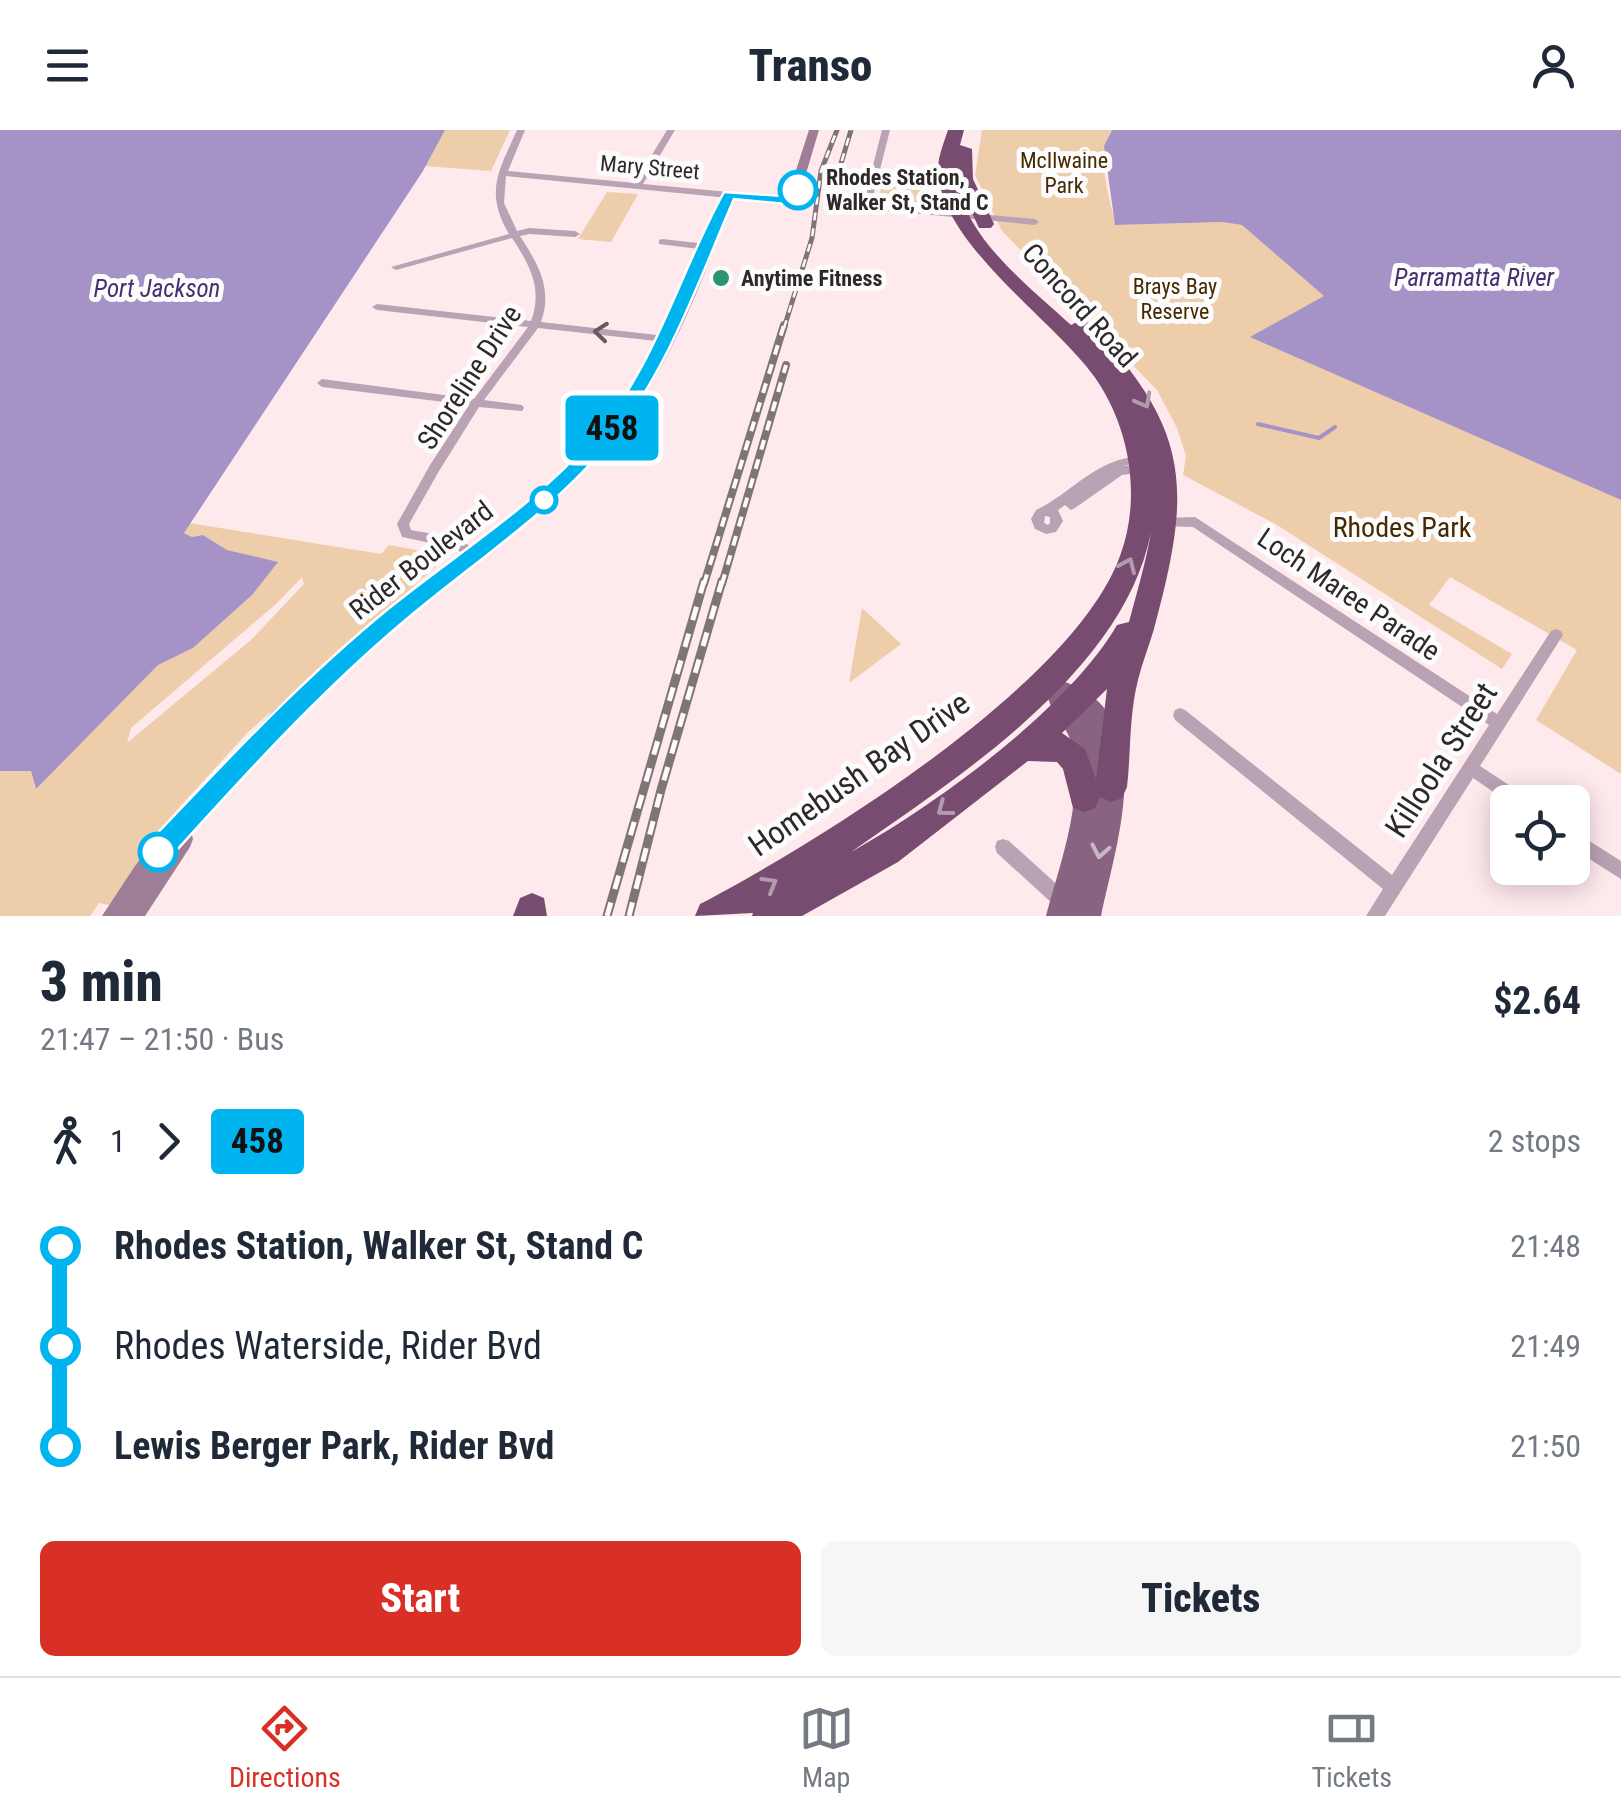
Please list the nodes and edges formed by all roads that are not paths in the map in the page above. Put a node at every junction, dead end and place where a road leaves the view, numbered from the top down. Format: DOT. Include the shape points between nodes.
graph roads {
  1 [pos="524,130"];
  2 [pos="671,130"];
  3 [pos="814,130"];
  4 [pos="886,130"];
  5 [pos="956,130"];
  6 [pos="970,130"];
  7 [pos="505,173"];
  8 [pos="638,186"];
  9 [pos="729,195"];
  10 [pos="971,218"];
  11 [pos="1035,222"];
  12 [pos="517,234"];
  13 [pos="575,234"];
  14 [pos="662,242"];
  15 [pos="708,247"];
  16 [pos="396,267"];
  17 [pos="377,307"];
  18 [pos="535,324"];
  19 [pos="666,339"];
  20 [pos="322,383"];
  21 [pos="478,403"];
  22 [pos="518,408"];
  23 [pos="1132,428"];
  24 [pos="1168,469"];
  25 [pos="1142,475"];
  26 [pos="1106,480"];
  27 [pos="1076,491"];
  28 [pos="1165,523"];
  29 [pos="475,555"];
  30 [pos="1150,594"];
  31 [pos="1556,636"];
  32 [pos="1043,684"];
  33 [pos="1075,704"];
  34 [pos="1180,715"];
  35 [pos="1500,724"];
  36 [pos="1021,749"];
  37 [pos="1472,769"];
  38 [pos="1496,785"];
  39 [pos="1098,792"];
  40 [pos="209,796"];
  41 [pos="1003,847"];
  42 [pos="1590,850"];
  43 [pos="1621,871"];
  44 [pos="1394,887"];
  45 [pos="1072,912"];
  46 [pos="114,916"];
  47 [pos="131,916"];
  48 [pos="712,916"];
  49 [pos="768,916"];
  50 [pos="1375,916"];
  1 -- 7 [label="street"];
  2 -- 8 [label="street"];
  3 -- 9 [label="street, Mary Street" via="791,198"];
  4 -- 10 [label="street" via="868,202"];
  5 -- 10 [label="highway, Concord Road" via="947,178"];
  6 -- 10 [label="highway, Concord Road" via="963,166"];
  7 -- 8 [label="street, Mary Street"];
  7 -- 12 [label="street, Shoreline Drive" via="500,202"];
  8 -- 9 [label="street, Mary Street"];
  9 -- 15 [label="street, Rider Boulevard"];
  10 -- 11 [label="street"];
  10 -- 23 [label="highway, Concord Road" via="978,241 1096,364"];
  10 -- 24 [label="highway, Concord Road, one-way" via="1126,372 1152,414"];
  12 -- 13 [label="street"];
  12 -- 16 [label="street"];
  12 -- 18 [label="street, Shoreline Drive" via="540,282"];
  14 -- 15 [label="street"];
  15 -- 19 [label="street, Rider Boulevard"];
  17 -- 18 [label="street"];
  19 -- 18 [label="street, one-way"];
  18 -- 21 [label="street, Shoreline Drive"];
  19 -- 29 [label="street, Rider Boulevard" via="630,405 599,443"];
  20 -- 21 [label="street"];
  21 -- 22 [label="street"];
  21 -- 29 [label="street, Shoreline Drive" via="404,524 406,534 457,544"];
  23 -- 25 [label="highway, Concord Road"];
  23 -- 27 [label="street" via="1128,442"];
  24 -- 25 [label="highway"];
  24 -- 28 [label="highway, Concord Road"];
  25 -- 26 [label="street" via="1129,482"];
  25 -- 26 [label="street" via="1125,469"];
  25 -- 27 [label="street" via="1123,460"];
  32 -- 25 [label="highway, Concord Road, one-way" via="1110,604 1137,544"];
  26 -- 27 [label="street" via="1052,514"];
  28 -- 30 [label="highway, Concord Road"];
  28 -- 35 [label="street, Loch Maree Parade" via="1195,522"];
  29 -- 40 [label="street, Rider Boulevard" via="342,662"];
  30 -- 33 [label="highway" via="1108,665"];
  30 -- 39 [label="highway"];
  31 -- 35 [label="street, Killoola Street"];
  32 -- 33 [label="main road"];
  48 -- 32 [label="highway, Homebush Bay Drive, one-way" via="828,850 944,767"];
  33 -- 36 [label="highway"];
  33 -- 39 [label="main road"];
  34 -- 44 [label="street"];
  35 -- 37 [label="street, Killoola Street"];
  36 -- 39 [label="highway" via="1066,749"];
  36 -- 49 [label="highway, one-way" via="900,841"];
  37 -- 38 [label="street"];
  37 -- 44 [label="street, Killoola Street"];
  39 -- 45 [label="main road"];
  40 -- 46 [label="street, Rider Boulevard" via="157,852"];
  40 -- 47 [label="street, Rider Boulevard"];
  41 -- 45 [label="street"];
  42 -- 43 [label="street"];
  44 -- 50 [label="street, Killoola Street"];
}
